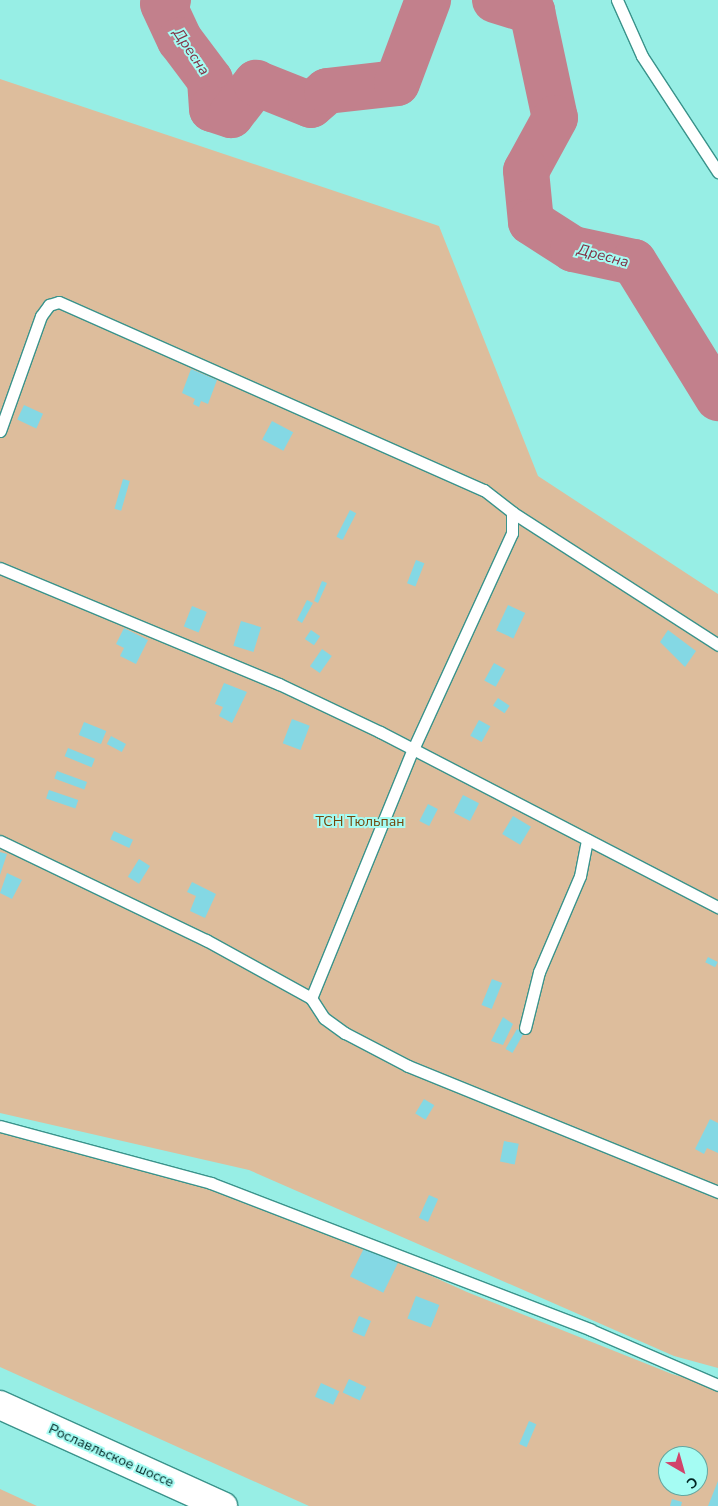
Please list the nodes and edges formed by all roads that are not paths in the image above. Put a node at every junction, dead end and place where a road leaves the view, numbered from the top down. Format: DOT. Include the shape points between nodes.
graph roads {
  1 [pos="617,0"];
  2 [pos="718,172"];
  3 [pos="0,430"];
  4 [pos="512,512"];
  5 [pos="0,568"];
  6 [pos="718,645"];
  7 [pos="412,751"];
  8 [pos="587,840"];
  9 [pos="0,841"];
  10 [pos="718,907"];
  11 [pos="311,998"];
  12 [pos="525,1028"];
  13 [pos="0,1126"];
  14 [pos="718,1192"];
  15 [pos="718,1385"];
  16 [pos="0,1405"];
  17 [pos="223,1506"];
  1 -- 2 [label="lane" via="642,56"];
  3 -- 4 [label="lane" via="41,316 49,305 59,302 484,490"];
  4 -- 6 [label="lane"];
  4 -- 7 [label="lane" via="512,533"];
  5 -- 7 [label="lane" via="279,684"];
  7 -- 8 [label="lane"];
  7 -- 11 [label="lane"];
  8 -- 10 [label="lane"];
  8 -- 12 [label="lane" via="580,876 537,979"];
  9 -- 11 [label="lane" via="148,911"];
  11 -- 14 [label="lane" via="324,1018 345,1033 408,1066"];
  13 -- 15 [label="lane" via="211,1183 591,1330"];
  16 -- 17 [label="main road, Рославльское шоссе"];
}
